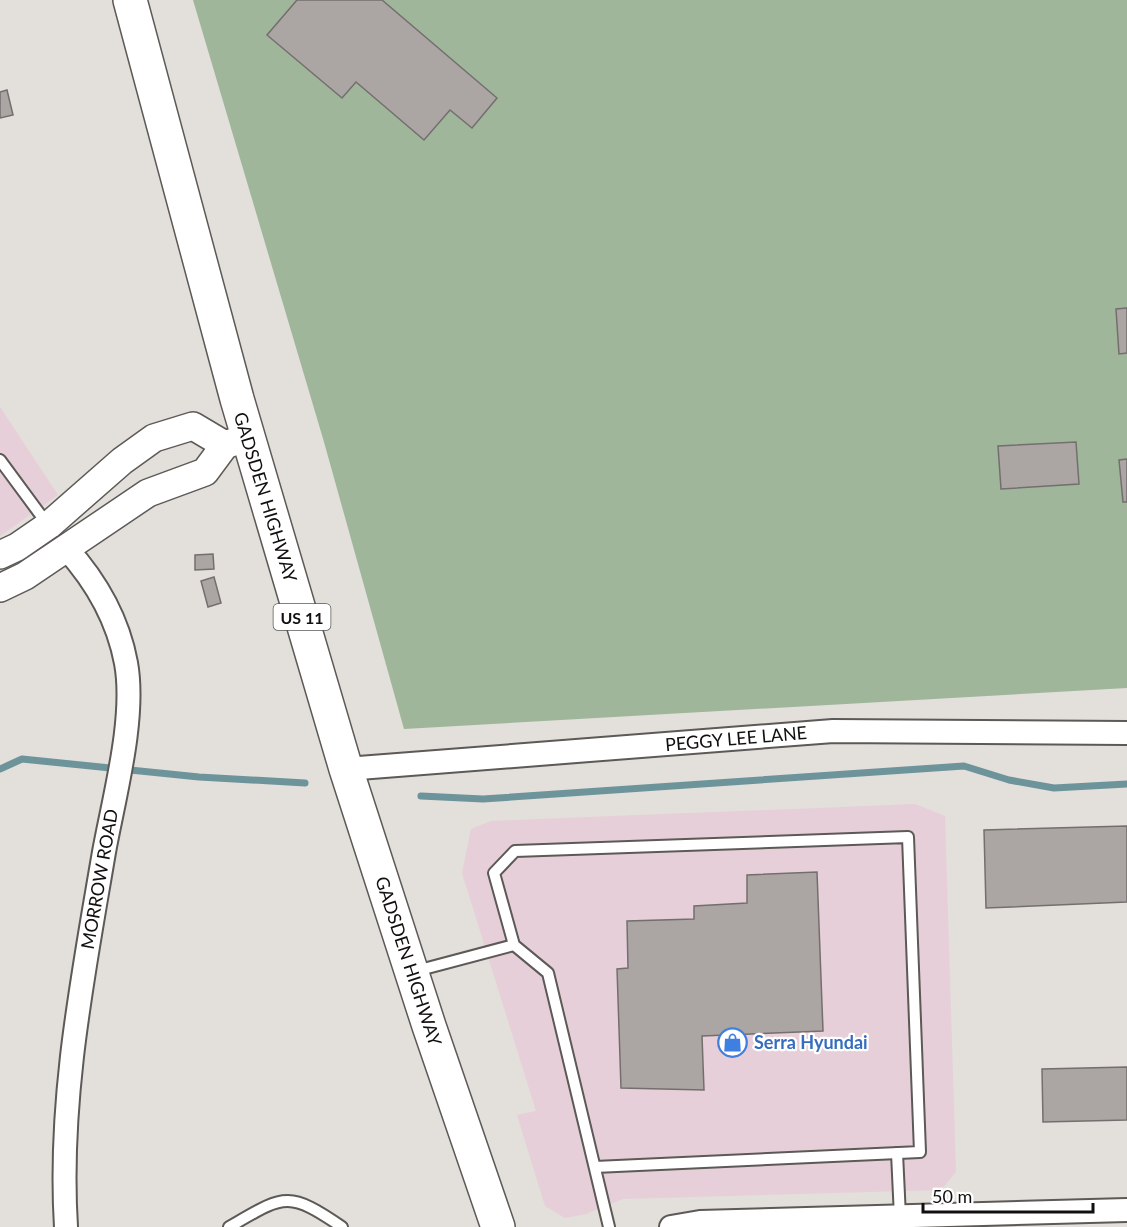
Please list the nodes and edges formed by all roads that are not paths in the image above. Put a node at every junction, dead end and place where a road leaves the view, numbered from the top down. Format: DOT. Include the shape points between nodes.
graph roads {
  1 [pos="130,0"];
  2 [pos="236,441"];
  3 [pos="0,460"];
  4 [pos="48,526"];
  5 [pos="66,548"];
  6 [pos="0,555"];
  7 [pos="0,588"];
  8 [pos="1127,733"];
  9 [pos="346,769"];
  10 [pos="514,945"];
  11 [pos="412,972"];
  12 [pos="897,1153"];
  13 [pos="595,1167"];
  14 [pos="1127,1210"];
  15 [pos="900,1217"];
  16 [pos="1081,1219"];
  17 [pos="728,1224"];
  18 [pos="66,1227"];
  19 [pos="229,1227"];
  20 [pos="342,1227"];
  21 [pos="498,1227"];
  22 [pos="609,1227"];
  23 [pos="671,1227"];
  1 -- 2 [label="main road, GADSDEN HIGHWAY / US 11"];
  2 -- 4 [label="street" via="193,426 154,438"];
  2 -- 5 [label="street" via="205,472 148,493"];
  2 -- 9 [label="main road, GADSDEN HIGHWAY / US 11"];
  3 -- 4 [label="lane"];
  4 -- 6 [label="street"];
  5 -- 7 [label="street"];
  5 -- 18 [label="street, MORROW ROAD" via="86,569 112,616 126,664 128,716 84,963 72,1055 63,1179"];
  8 -- 9 [label="street, PEGGY LEE LANE" via="833,730"];
  9 -- 11 [label="main road, GADSDEN HIGHWAY / US 11"];
  10 -- 11 [label="lane"];
  10 -- 12 [label="lane" via="494,873 515,851 908,837 920,1152"];
  10 -- 13 [label="lane" via="548,973"];
  11 -- 21 [label="main road, GADSDEN HIGHWAY / US 11"];
  12 -- 13 [label="lane"];
  12 -- 15 [label="lane"];
  13 -- 22 [label="lane"];
  14 -- 16 [label="street"];
  15 -- 16 [label="street"];
  15 -- 17 [label="street"];
  17 -- 23 [label="street"];
  19 -- 20 [label="lane" via="276,1200 298,1202"];
}
